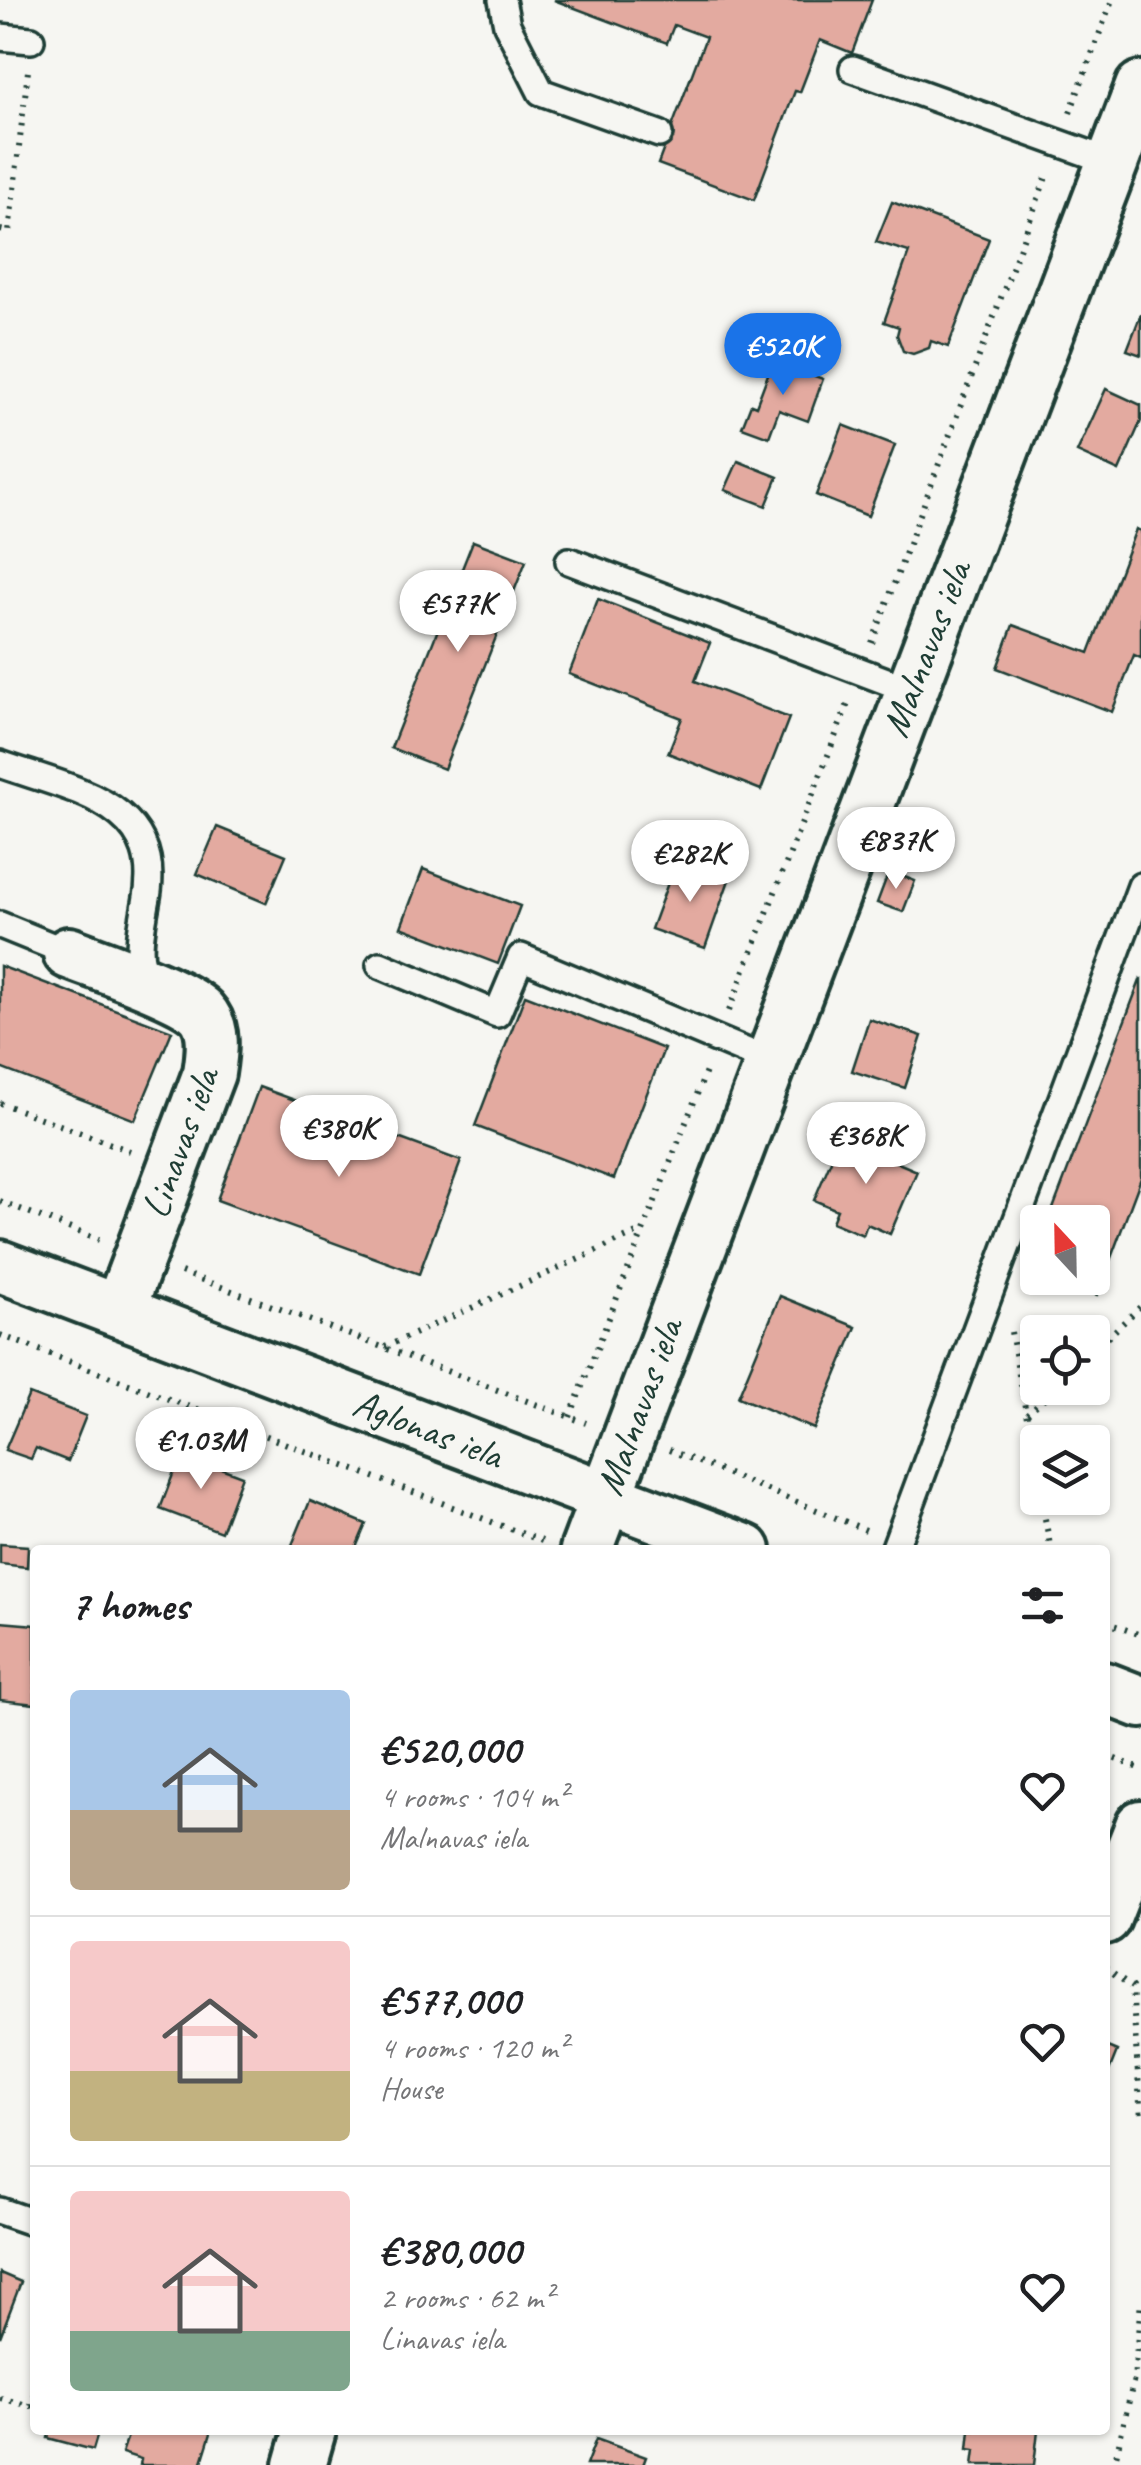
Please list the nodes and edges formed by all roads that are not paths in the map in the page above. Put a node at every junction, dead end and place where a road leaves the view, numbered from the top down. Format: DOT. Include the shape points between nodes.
graph roads {
  1 [pos="502,0"];
  2 [pos="0,37"];
  3 [pos="31,40"];
  4 [pos="853,69"];
  5 [pos="1130,129"];
  6 [pos="659,134"];
  7 [pos="569,561"];
  8 [pos="910,690"];
  9 [pos="0,764"];
  10 [pos="1141,886"];
  11 [pos="0,925"];
  12 [pos="69,953"];
  13 [pos="380,966"];
  14 [pos="157,989"];
  15 [pos="769,1060"];
  16 [pos="0,1266"];
  17 [pos="119,1311"];
  18 [pos="606,1497"];
  19 [pos="572,1545"];
  20 [pos="732,1545"];
  21 [pos="896,1545"];
  22 [pos="1110,1690"];
  23 [pos="1141,1702"];
  24 [pos="1141,1826"];
  25 [pos="1110,1905"];
  26 [pos="0,2211"];
  27 [pos="30,2222"];
  28 [pos="309,2435"];
  29 [pos="300,2465"];
  1 -- 6 [label="lane" via="507,25 542,92"];
  2 -- 3 [label="lane"];
  4 -- 5 [label="lane" via="1058,143"];
  5 -- 8 [label="street, Malnavas iela"];
  7 -- 8 [label="lane"];
  8 -- 15 [label="street, Malnavas iela"];
  9 -- 14 [label="lane" via="110,804 142,836 150,882 142,964"];
  10 -- 21 [label="lane"];
  11 -- 12 [label="lane, Linavas iela"];
  12 -- 14 [label="street, Linavas iela"];
  13 -- 15 [label="lane" via="497,1014 521,957"];
  14 -- 17 [label="street, Linavas iela" via="204,1014 214,1046"];
  15 -- 18 [label="street, Malnavas iela"];
  16 -- 17 [label="street, Aglonas iela"];
  17 -- 18 [label="street, Aglonas iela"];
  18 -- 19 [label="street, Malnavas iela"];
  18 -- 20 [label="street, Aglonas iela"];
  22 -- 23 [label="street"];
  24 -- 25 [label="street"];
  26 -- 27 [label="lane"];
  28 -- 29 [label="street"];
}
